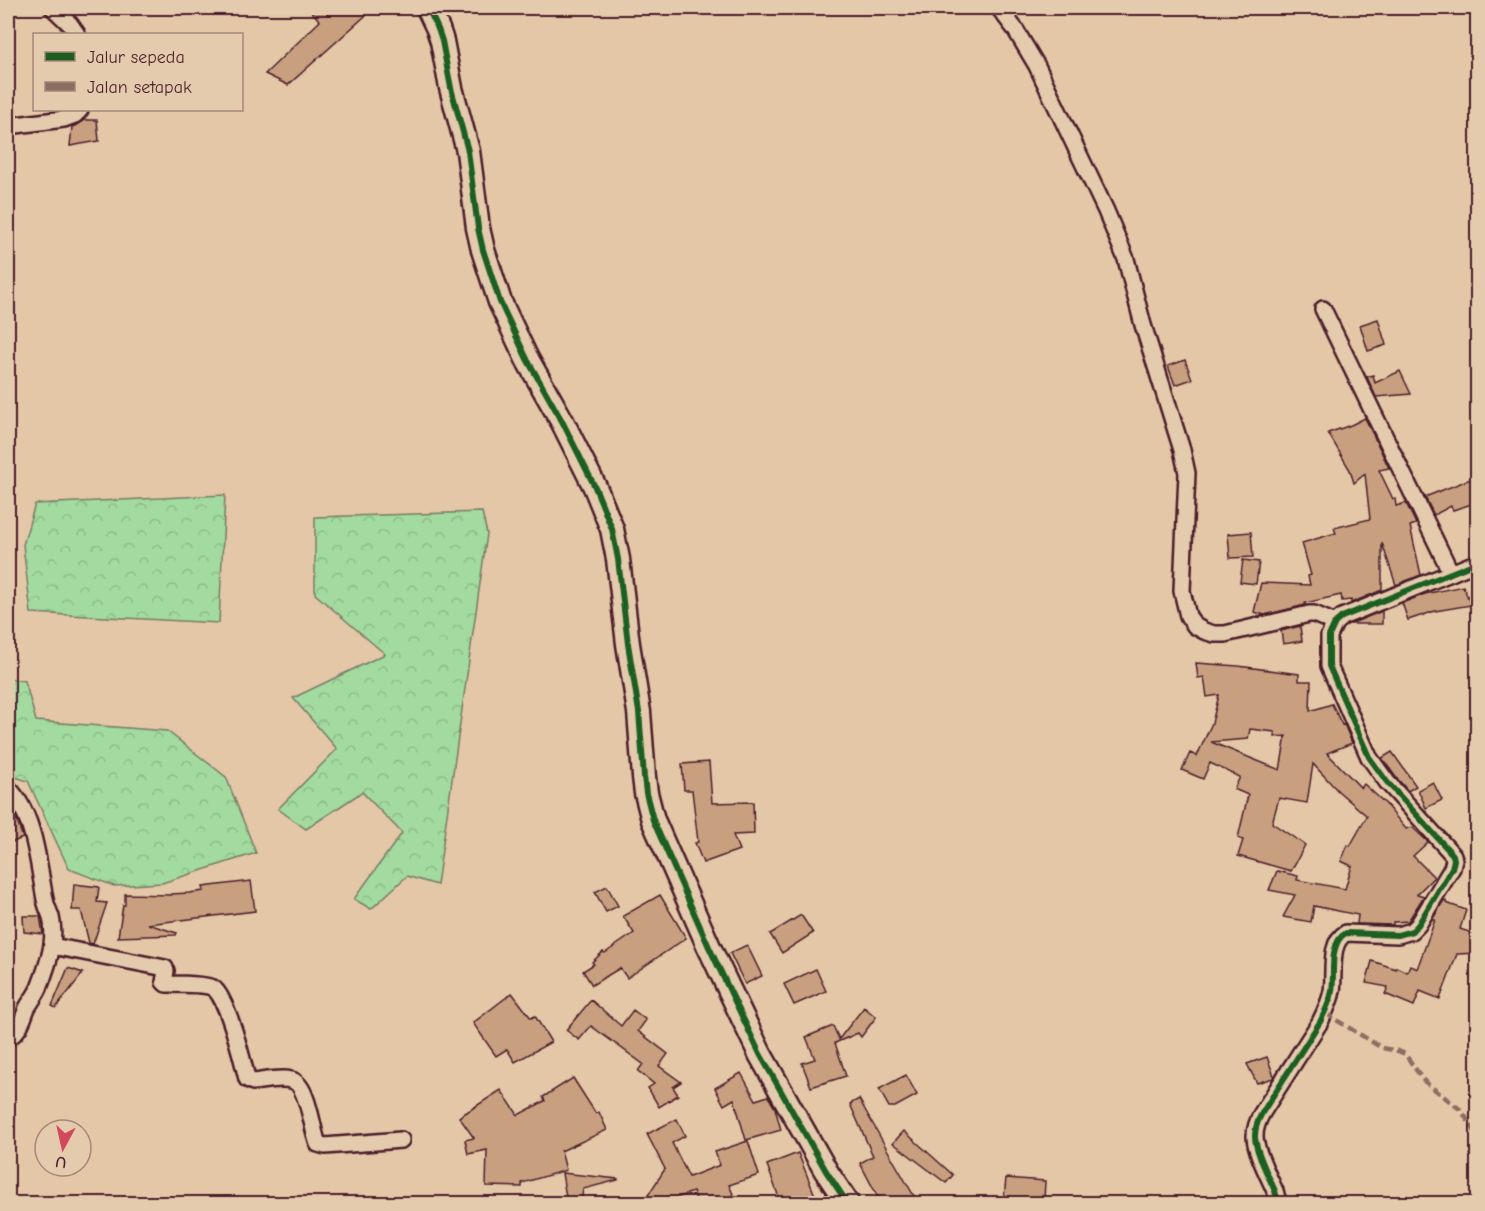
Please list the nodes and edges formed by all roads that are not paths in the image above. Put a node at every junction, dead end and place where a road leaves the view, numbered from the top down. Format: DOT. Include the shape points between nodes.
graph roads {
  1 [pos="53,8"];
  2 [pos="428,8"];
  3 [pos="999,8"];
  4 [pos="76,33"];
  5 [pos="79,111"];
  6 [pos="8,126"];
  7 [pos="1323,309"];
  8 [pos="1478,562"];
  9 [pos="1451,573"];
  10 [pos="1335,623"];
  11 [pos="8,788"];
  12 [pos="52,946"];
  13 [pos="8,1037"];
  14 [pos="401,1140"];
  15 [pos="848,1203"];
  16 [pos="1276,1203"];
  1 -- 4 [label="street"];
  2 -- 15 [label="street" via="442,41 468,152 480,239 497,292 612,529 653,820 759,1054"];
  3 -- 10 [label="street" via="1037,66 1126,259 1187,473 1182,591 1188,616 1195,626 1214,634 1309,614"];
  5 -- 6 [label="street" via="64,119"];
  7 -- 9 [label="street"];
  8 -- 9 [label="street"];
  9 -- 10 [label="street"];
  10 -- 16 [label="street" via="1329,636 1329,666 1369,757 1454,860 1412,931 1398,935 1346,933 1337,942 1325,1013 1256,1125 1256,1145"];
  11 -- 12 [label="street" via="17,799 33,837 52,920"];
  12 -- 13 [label="street" via="39,989 16,1032"];
  12 -- 14 [label="street" via="165,968 166,984 216,989 225,1004 247,1079 287,1079 298,1083 320,1146"];
}
